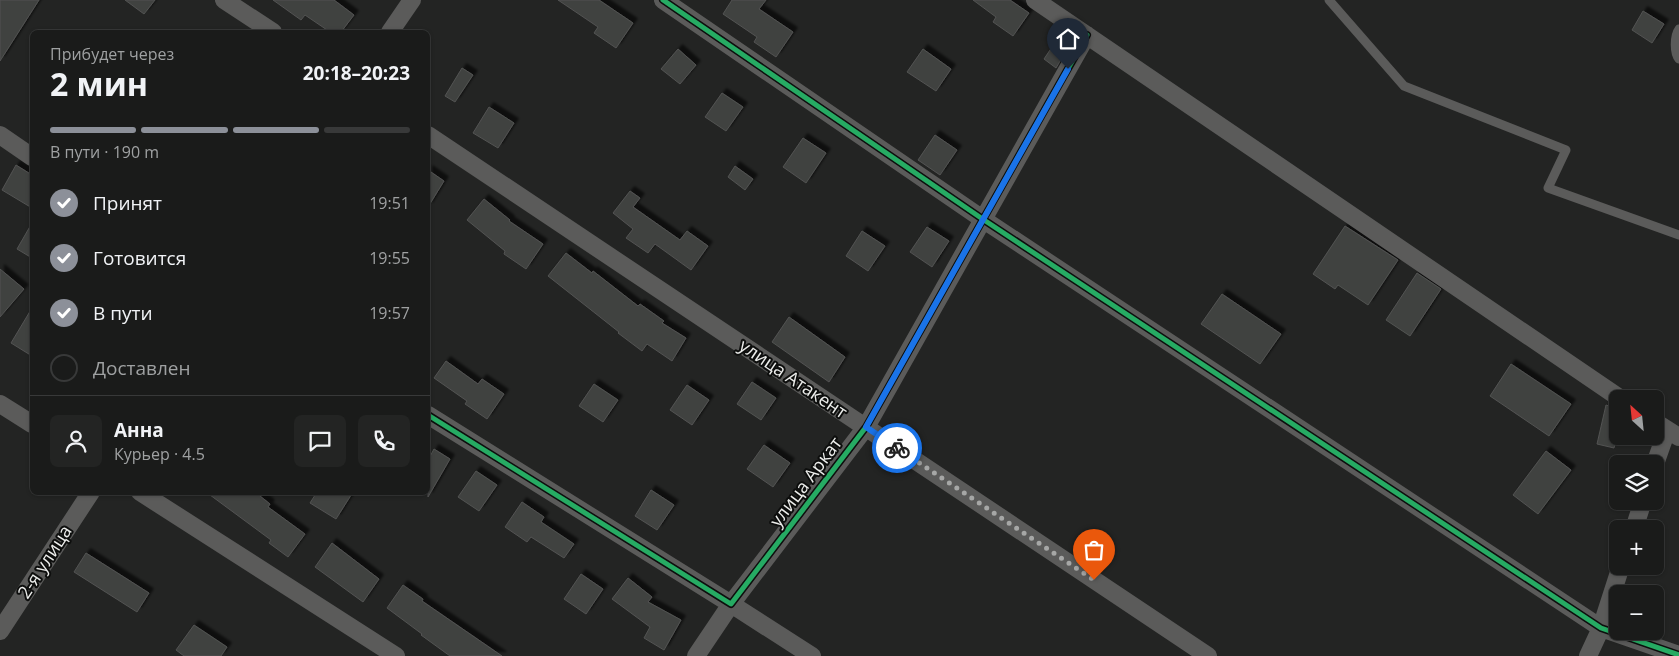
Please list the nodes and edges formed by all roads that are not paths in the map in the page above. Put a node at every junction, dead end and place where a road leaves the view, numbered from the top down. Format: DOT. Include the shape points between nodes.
graph roads {
  1 [pos="224,0"];
  2 [pos="412,0"];
  3 [pos="663,0"];
  4 [pos="1035,0"];
  5 [pos="1328,0"];
  6 [pos="1679,29"];
  7 [pos="270,30"];
  8 [pos="391,30"];
  9 [pos="1087,35"];
  10 [pos="1679,59"];
  11 [pos="0,135"];
  12 [pos="430,136"];
  13 [pos="30,156"];
  14 [pos="984,220"];
  15 [pos="1679,235"];
  16 [pos="1609,391"];
  17 [pos="0,404"];
  18 [pos="430,416"];
  19 [pos="30,423"];
  20 [pos="866,427"];
  21 [pos="1667,429"];
  22 [pos="1658,455"];
  23 [pos="89,495"];
  24 [pos="145,495"];
  25 [pos="1618,575"];
  26 [pos="731,604"];
  27 [pos="1600,628"];
  28 [pos="0,631"];
  29 [pos="1679,655"];
  30 [pos="396,656"];
  31 [pos="696,656"];
  32 [pos="812,656"];
  33 [pos="1208,656"];
  34 [pos="1588,656"];
  1 -- 7 [label="street"];
  2 -- 8 [label="street"];
  3 -- 14 [label="street"];
  4 -- 9 [label="street"];
  5 -- 15 [label="lane" via="1404,86 1566,150 1548,188"];
  6 -- 10 [label="lane" via="1676,33 1676,56"];
  9 -- 14 [label="street, улица Аркат"];
  9 -- 16 [label="street"];
  11 -- 13 [label="street"];
  12 -- 20 [label="street, улица Атакент"];
  14 -- 20 [label="street, улица Аркат"];
  14 -- 27 [label="street"];
  17 -- 19 [label="street"];
  18 -- 26 [label="street"];
  20 -- 26 [label="street, улица Аркат"];
  20 -- 33 [label="street, улица Атакент"];
  21 -- 22 [label="street"];
  23 -- 28 [label="street, 2-я улица"];
  24 -- 30 [label="street"];
  25 -- 27 [label="street"];
  26 -- 31 [label="street, улица Аркат"];
  26 -- 32 [label="street"];
  27 -- 29 [label="street"];
  27 -- 34 [label="street"];
}
